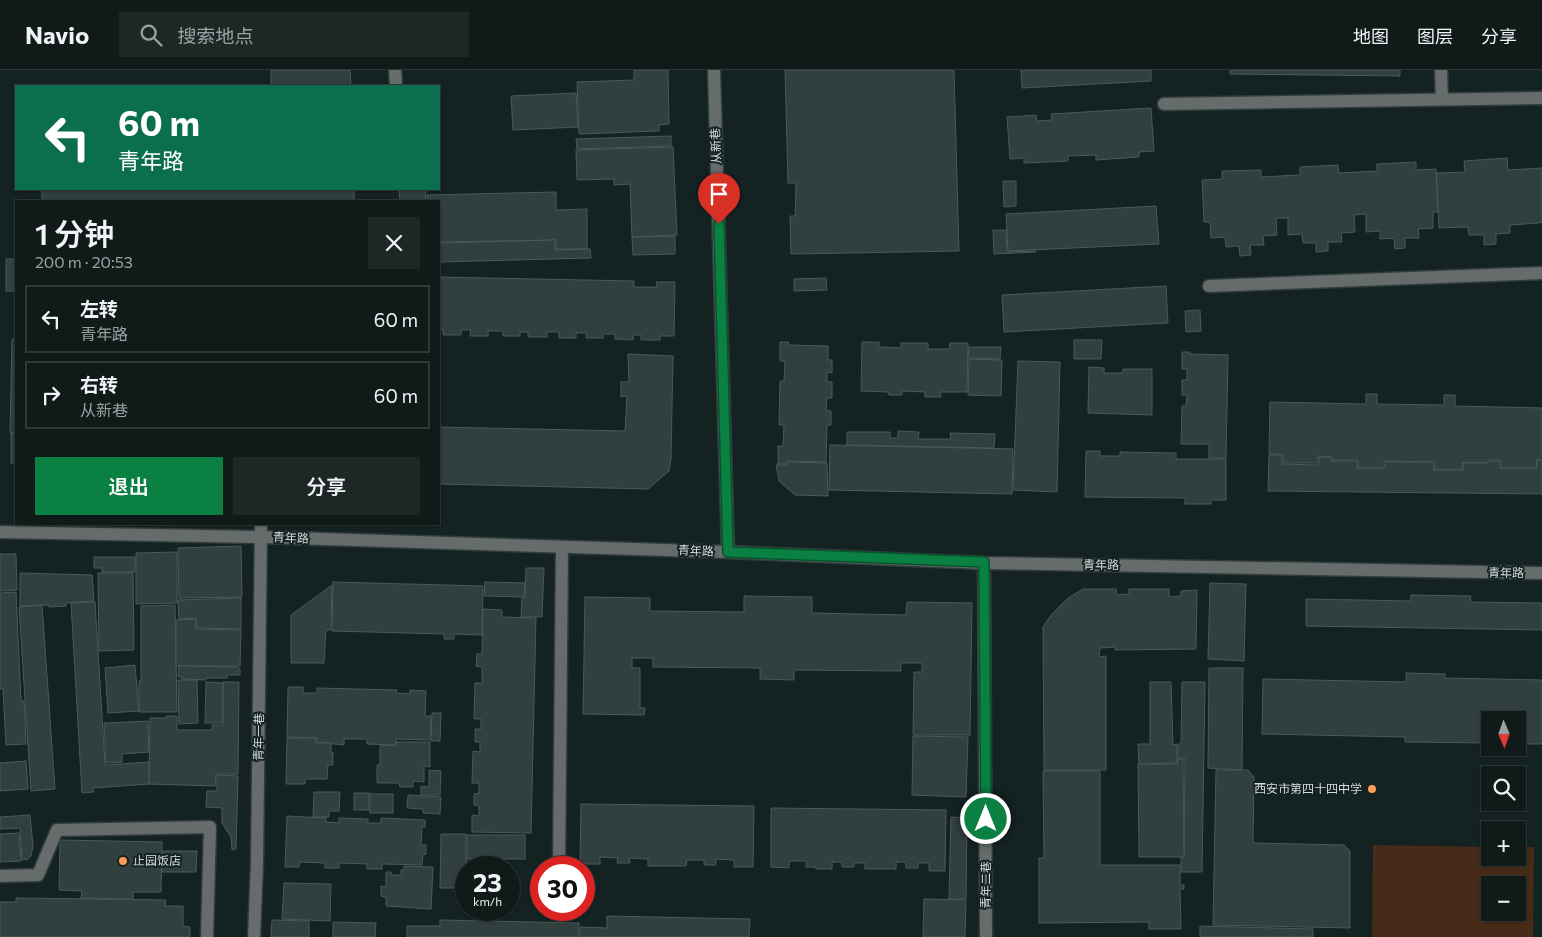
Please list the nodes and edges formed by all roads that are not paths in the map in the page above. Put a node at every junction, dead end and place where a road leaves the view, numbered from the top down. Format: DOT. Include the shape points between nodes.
graph roads {
  1 [pos="395,70"];
  2 [pos="714,70"];
  3 [pos="1441,70"];
  4 [pos="396,85"];
  5 [pos="1542,98"];
  6 [pos="1442,99"];
  7 [pos="1164,104"];
  8 [pos="1542,273"];
  9 [pos="1209,286"];
  10 [pos="261,530"];
  11 [pos="0,532"];
  12 [pos="562,547"];
  13 [pos="728,552"];
  14 [pos="984,562"];
  15 [pos="1542,573"];
  16 [pos="559,856"];
  17 [pos="0,876"];
  18 [pos="208,937"];
  19 [pos="254,937"];
  20 [pos="986,937"];
  1 -- 4 [label="street"];
  2 -- 13 [label="street, 从新巷"];
  3 -- 6 [label="street"];
  5 -- 6 [label="street"];
  6 -- 7 [label="street"];
  8 -- 9 [label="street"];
  10 -- 11 [label="street, 青年路"];
  10 -- 12 [label="street, 青年路"];
  10 -- 19 [label="street, 青年一巷"];
  12 -- 13 [label="street, 青年路"];
  12 -- 16 [label="street"];
  13 -- 14 [label="street, 青年路"];
  14 -- 15 [label="street, 青年路"];
  14 -- 20 [label="street, 青年二巷"];
  17 -- 18 [label="street" via="38,875 57,830 210,827"];
}
